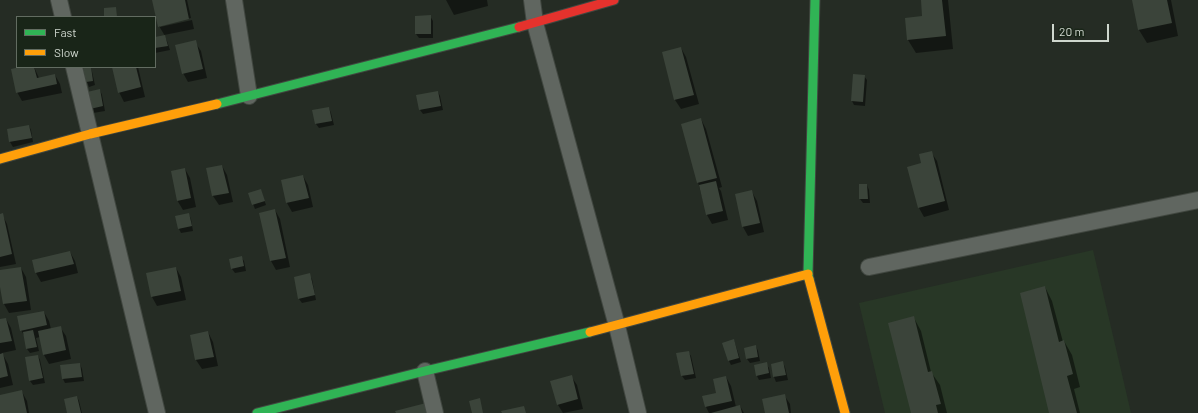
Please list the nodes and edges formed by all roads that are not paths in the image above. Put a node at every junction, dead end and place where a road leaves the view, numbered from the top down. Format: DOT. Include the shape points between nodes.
graph roads {
  1 [pos="59,0"];
  2 [pos="234,0"];
  3 [pos="532,0"];
  4 [pos="614,0"];
  5 [pos="815,0"];
  6 [pos="63,16"];
  7 [pos="535,23"];
  8 [pos="74,68"];
  9 [pos="249,96"];
  10 [pos="90,134"];
  11 [pos="0,159"];
  12 [pos="1198,200"];
  13 [pos="869,267"];
  14 [pos="808,274"];
  15 [pos="618,326"];
  16 [pos="425,371"];
  17 [pos="282,410"];
  18 [pos="157,413"];
  19 [pos="257,413"];
  20 [pos="435,413"];
  21 [pos="638,413"];
  22 [pos="845,413"];
  1 -- 6 [label="street"];
  2 -- 9 [label="street"];
  3 -- 7 [label="street"];
  4 -- 7 [label="street"];
  5 -- 14 [label="street"];
  7 -- 9 [label="street"];
  7 -- 15 [label="street"];
  8 -- 10 [label="street"];
  9 -- 10 [label="street"];
  10 -- 11 [label="street"];
  10 -- 18 [label="street"];
  12 -- 13 [label="street"];
  14 -- 15 [label="street"];
  14 -- 22 [label="street"];
  15 -- 16 [label="street"];
  15 -- 21 [label="street"];
  16 -- 17 [label="street"];
  16 -- 20 [label="street"];
  17 -- 19 [label="street"];
}
